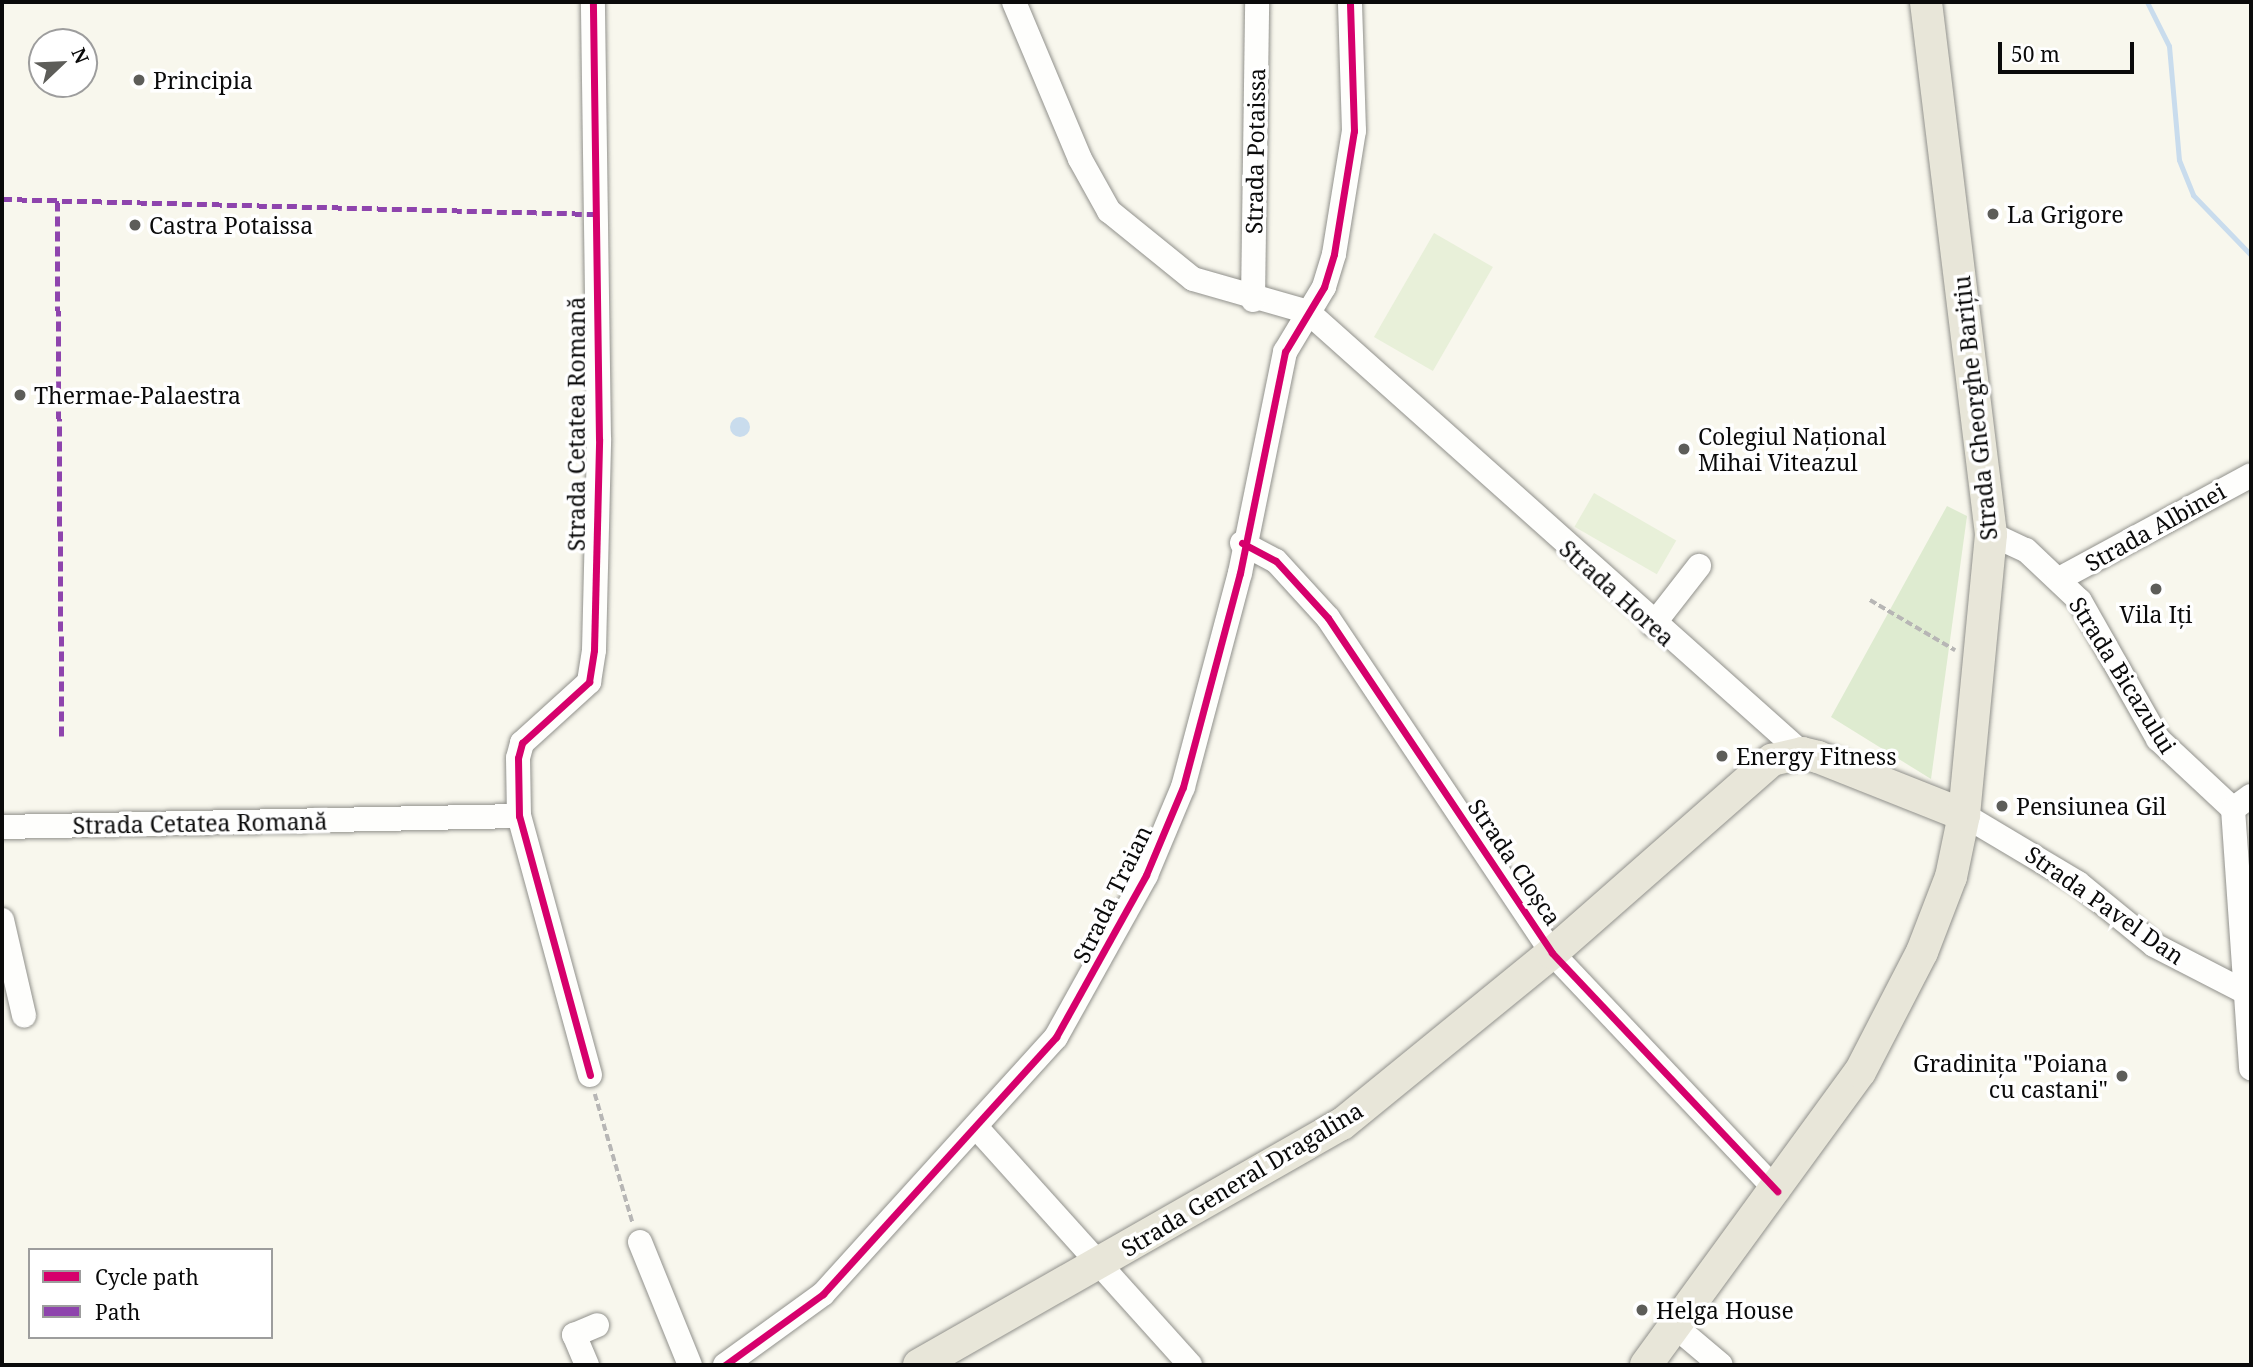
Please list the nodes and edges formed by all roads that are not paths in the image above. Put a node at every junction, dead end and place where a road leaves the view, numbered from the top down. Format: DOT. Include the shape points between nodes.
graph roads {
  1 [pos="593,2"];
  2 [pos="1014,2"];
  3 [pos="1256,2"];
  4 [pos="1350,2"];
  5 [pos="1926,2"];
  6 [pos="1253,300"];
  7 [pos="1308,312"];
  8 [pos="2251,475"];
  9 [pos="1991,534"];
  10 [pos="1241,543"];
  11 [pos="1699,566"];
  12 [pos="2059,579"];
  13 [pos="1653,625"];
  14 [pos="1802,753"];
  15 [pos="2242,802"];
  16 [pos="1964,815"];
  17 [pos="519,816"];
  18 [pos="2,827"];
  19 [pos="2,920"];
  20 [pos="1552,953"];
  21 [pos="2247,993"];
  22 [pos="24,1015"];
  23 [pos="2251,1068"];
  24 [pos="590,1075"];
  25 [pos="976,1127"];
  26 [pos="1777,1191"];
  27 [pos="640,1242"];
  28 [pos="1101,1263"];
  29 [pos="597,1325"];
  30 [pos="1677,1328"];
  31 [pos="587,1365"];
  32 [pos="690,1365"];
  33 [pos="725,1365"];
  34 [pos="919,1365"];
  35 [pos="1190,1365"];
  36 [pos="1646,1365"];
  37 [pos="1721,1365"];
  1 -- 17 [label="street, Strada Cetatea Romană" via="599,439 594,650 589,682 577,698 522,743"];
  2 -- 6 [label="street" via="1080,159 1109,211 1193,279"];
  3 -- 6 [label="street, Strada Potaissa"];
  4 -- 7 [label="street, Strada Traian" via="1354,118 1345,203 1324,286"];
  5 -- 9 [label="main road, Strada Gheorghe Barițiu"];
  6 -- 7 [label="street"];
  7 -- 10 [label="street, Strada Traian" via="1285,352"];
  7 -- 13 [label="street, Strada Horea"];
  8 -- 12 [label="street, Strada Albinei"];
  9 -- 12 [label="street, Strada Bicazului" via="2026,550"];
  9 -- 16 [label="main road, Strada Gheorghe Barițiu"];
  10 -- 20 [label="street, Strada Cloșca" via="1276,561 1328,618"];
  10 -- 25 [label="street, Strada Traian" via="1240,573 1183,787 1146,876 1056,1037"];
  11 -- 13 [label="street"];
  12 -- 15 [label="street, Strada Bicazului" via="2080,601 2158,739"];
  13 -- 14 [label="street, Strada Horea"];
  14 -- 16 [label="main road, Strada Horea"];
  14 -- 20 [label="main road, Strada General Dragalina" via="1754,771"];
  15 -- 21 [label="street"];
  16 -- 21 [label="street, Strada Pavel Dan" via="2078,883 2154,945"];
  16 -- 26 [label="main road, Strada Gheorghe Barițiu" via="1951,877 1920,956 1860,1072"];
  17 -- 18 [label="street, Strada Cetatea Romană"];
  17 -- 24 [label="street"];
  19 -- 22 [label="street"];
  20 -- 26 [label="street, Strada Cloșca"];
  20 -- 28 [label="main road, Strada General Dragalina" via="1342,1124"];
  21 -- 23 [label="street"];
  25 -- 28 [label="street" via="1040,1187"];
  25 -- 33 [label="street, Strada Traian" via="823,1294"];
  26 -- 30 [label="main road, Strada Gheorghe Barițiu"];
  27 -- 32 [label="street"];
  28 -- 34 [label="main road, Strada General Dragalina"];
  28 -- 35 [label="street"];
  29 -- 31 [label="street" via="574,1335"];
  30 -- 36 [label="main road, Strada Gheorghe Barițiu"];
  30 -- 37 [label="street"];
}
